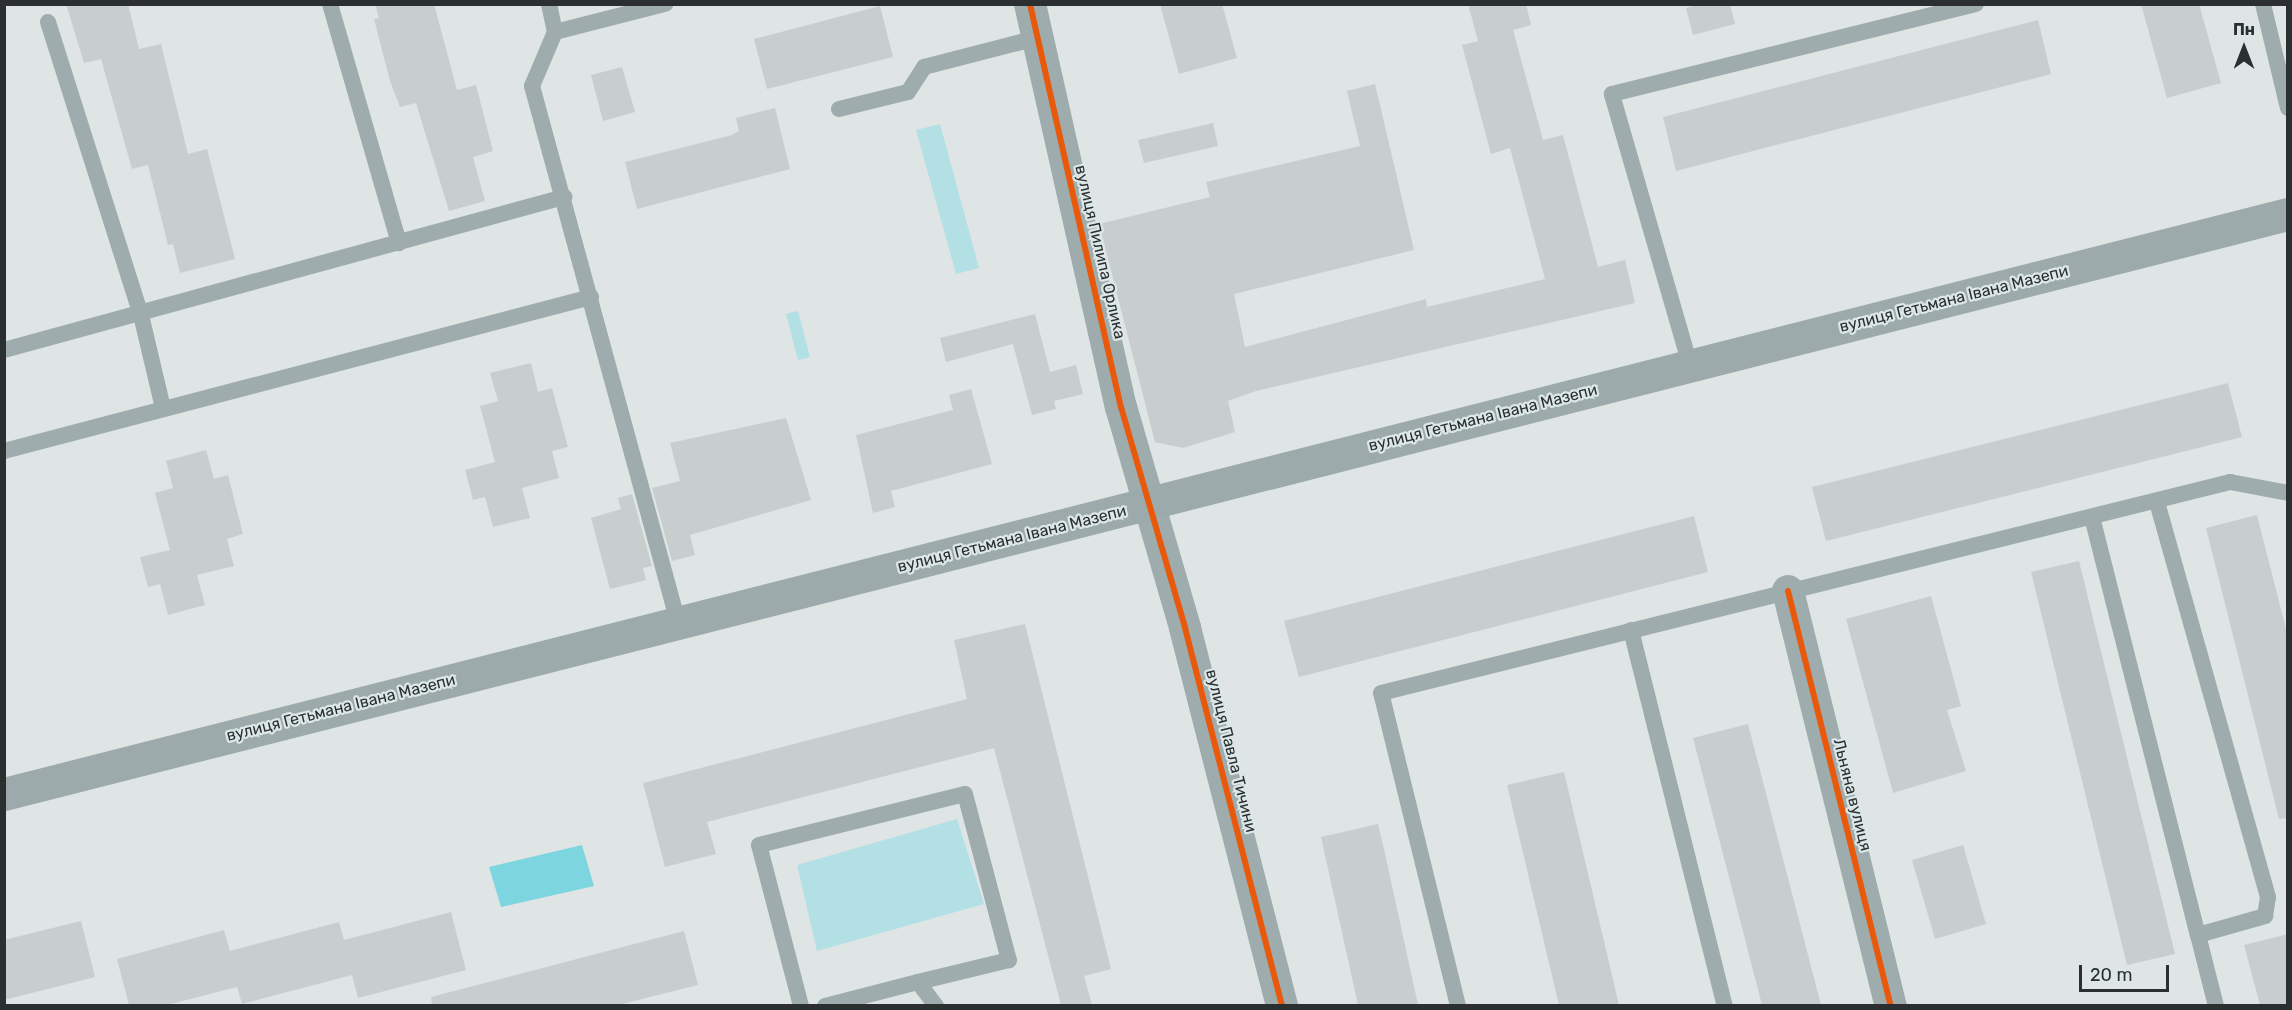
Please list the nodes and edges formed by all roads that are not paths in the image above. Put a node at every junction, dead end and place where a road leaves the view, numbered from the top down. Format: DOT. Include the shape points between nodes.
graph roads {
  1 [pos="330,4"];
  2 [pos="549,4"];
  3 [pos="665,4"];
  4 [pos="1030,4"];
  5 [pos="1976,4"];
  6 [pos="2263,4"];
  7 [pos="48,22"];
  8 [pos="555,32"];
  9 [pos="1037,38"];
  10 [pos="2288,108"];
  11 [pos="839,109"];
  12 [pos="564,197"];
  13 [pos="2288,214"];
  14 [pos="399,243"];
  15 [pos="591,297"];
  16 [pos="141,315"];
  17 [pos="4,350"];
  18 [pos="1690,365"];
  19 [pos="163,408"];
  20 [pos="4,451"];
  21 [pos="2288,492"];
  22 [pos="2157,501"];
  23 [pos="1146,505"];
  24 [pos="2092,517"];
  25 [pos="1788,591"];
  26 [pos="679,626"];
  27 [pos="1631,630"];
  28 [pos="4,794"];
  29 [pos="2198,935"];
  30 [pos="918,982"];
  31 [pos="801,1005"];
  32 [pos="825,1005"];
  33 [pos="936,1005"];
  34 [pos="1282,1005"];
  35 [pos="1458,1005"];
  36 [pos="1725,1005"];
  37 [pos="1891,1005"];
  38 [pos="2216,1005"];
  1 -- 14 [label="lane"];
  2 -- 8 [label="lane"];
  3 -- 8 [label="lane"];
  4 -- 9 [label="street, вулиця Пилипа Орлика"];
  5 -- 18 [label="lane" via="1612,94 1658,266"];
  6 -- 10 [label="lane"];
  7 -- 16 [label="lane"];
  8 -- 12 [label="lane" via="532,86"];
  9 -- 11 [label="lane" via="924,67 908,92"];
  9 -- 23 [label="street, вулиця Пилипа Орлика"];
  12 -- 14 [label="lane"];
  12 -- 15 [label="lane"];
  13 -- 18 [label="main road, вулиця Гетьмана Івана Мазепи"];
  14 -- 16 [label="lane"];
  15 -- 19 [label="lane"];
  15 -- 26 [label="lane"];
  16 -- 17 [label="lane"];
  16 -- 19 [label="lane"];
  18 -- 23 [label="main road, вулиця Гетьмана Івана Мазепи"];
  19 -- 20 [label="lane"];
  21 -- 22 [label="lane" via="2230,482"];
  22 -- 24 [label="lane"];
  22 -- 29 [label="lane" via="2268,897 2265,916"];
  23 -- 26 [label="main road, вулиця Гетьмана Івана Мазепи"];
  23 -- 34 [label="street, вулиця Павла Тичини" via="1185,628"];
  24 -- 25 [label="lane"];
  24 -- 29 [label="lane"];
  25 -- 27 [label="lane"];
  25 -- 37 [label="street, Льняна вулиця"];
  26 -- 28 [label="main road, вулиця Гетьмана Івана Мазепи"];
  27 -- 35 [label="lane" via="1381,693"];
  27 -- 36 [label="lane"];
  29 -- 38 [label="lane"];
  30 -- 31 [label="lane" via="1009,960 965,794 759,844"];
  30 -- 32 [label="lane"];
  30 -- 33 [label="lane"];
}
